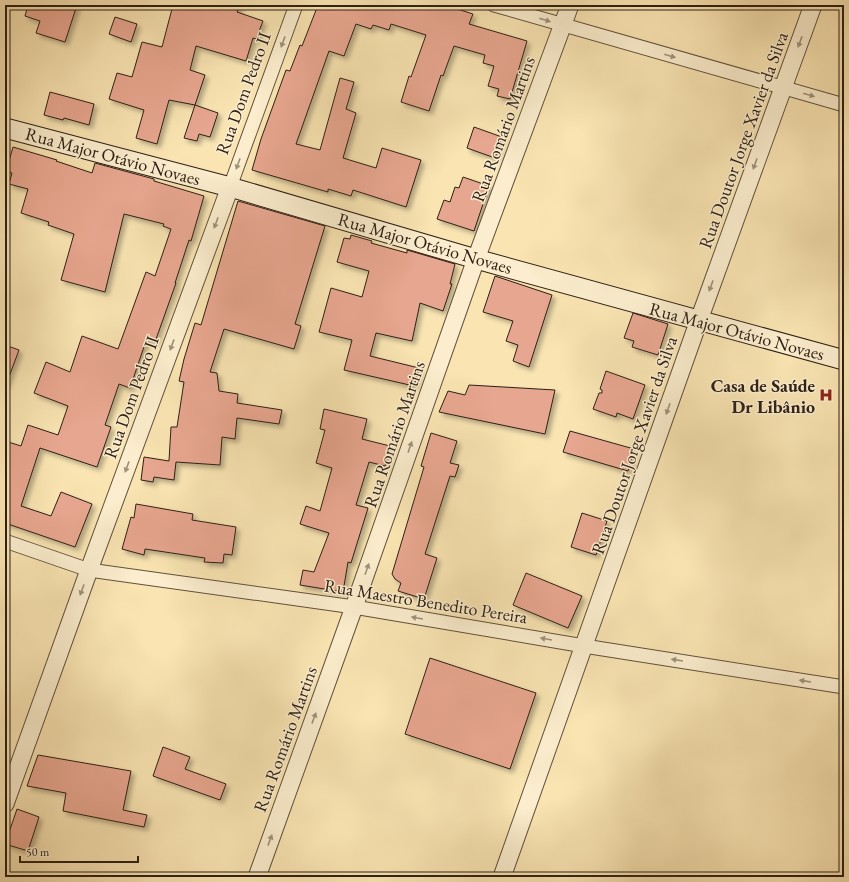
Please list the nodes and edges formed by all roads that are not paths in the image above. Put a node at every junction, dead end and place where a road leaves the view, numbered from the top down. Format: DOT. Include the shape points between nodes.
graph roads {
  1 [pos="296,5"];
  2 [pos="494,5"];
  3 [pos="570,5"];
  4 [pos="813,5"];
  5 [pos="562,25"];
  6 [pos="783,88"];
  7 [pos="844,105"];
  8 [pos="5,128"];
  9 [pos="230,187"];
  10 [pos="476,259"];
  11 [pos="699,320"];
  12 [pos="844,360"];
  13 [pos="5,542"];
  14 [pos="89,570"];
  15 [pos="354,607"];
  16 [pos="584,646"];
  17 [pos="844,687"];
  18 [pos="5,804"];
  19 [pos="256,877"];
  20 [pos="502,877"];
  1 -- 9 [label="street, Rua Dom Pedro II, one-way"];
  2 -- 5 [label="street, one-way"];
  3 -- 5 [label="street, Rua Romário Martins"];
  4 -- 6 [label="street, Rua Doutor Jorge Xavier da Silva, one-way"];
  5 -- 6 [label="street, one-way"];
  5 -- 10 [label="street, Rua Romário Martins"];
  6 -- 7 [label="street, one-way"];
  6 -- 11 [label="street, Rua Doutor Jorge Xavier da Silva, one-way"];
  8 -- 9 [label="main road, Rua Major Otávio Novaes"];
  9 -- 10 [label="main road, Rua Major Otávio Novaes"];
  9 -- 14 [label="street, Rua Dom Pedro II, one-way"];
  10 -- 11 [label="main road, Rua Major Otávio Novaes"];
  15 -- 10 [label="street, Rua Romário Martins, one-way"];
  11 -- 12 [label="main road, Rua Major Otávio Novaes"];
  11 -- 16 [label="street, Rua Doutor Jorge Xavier da Silva, one-way"];
  13 -- 14 [label="street, Rua Maestro Benedito Pereira"];
  14 -- 15 [label="street, Rua Maestro Benedito Pereira"];
  14 -- 18 [label="street, Rua Dom Pedro II, one-way"];
  16 -- 15 [label="street, Rua Maestro Benedito Pereira, one-way"];
  19 -- 15 [label="street, Rua Romário Martins, one-way"];
  17 -- 16 [label="street, Rua Maestro Benedito Pereira, one-way"];
  16 -- 20 [label="street, Rua Doutor Jorge Xavier da Silva"];
}
